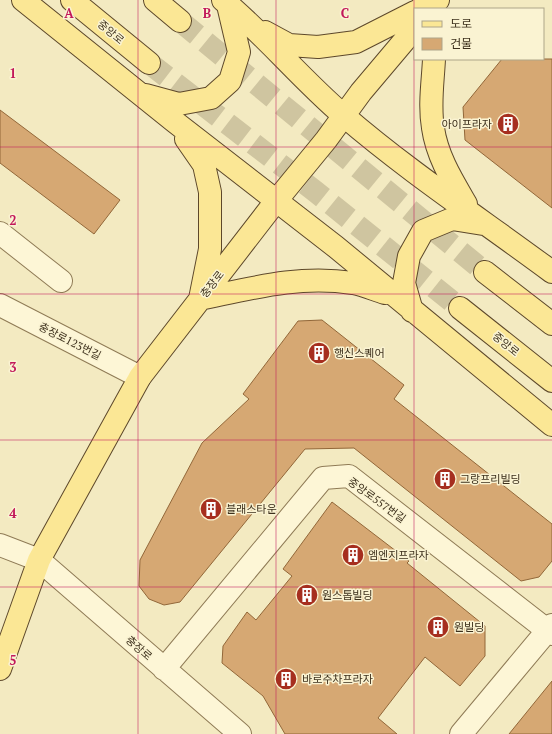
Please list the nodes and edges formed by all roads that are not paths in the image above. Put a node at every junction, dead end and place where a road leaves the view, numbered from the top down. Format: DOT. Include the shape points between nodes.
graph roads {
  1 [pos="23,0"];
  2 [pos="72,0"];
  3 [pos="155,0"];
  4 [pos="438,0"];
  5 [pos="225,2"];
  6 [pos="422,8"];
  7 [pos="432,8"];
  8 [pos="414,13"];
  9 [pos="180,21"];
  10 [pos="251,24"];
  11 [pos="414,29"];
  12 [pos="434,60"];
  13 [pos="149,63"];
  14 [pos="139,94"];
  15 [pos="343,115"];
  16 [pos="174,122"];
  17 [pos="276,201"];
  18 [pos="471,212"];
  19 [pos="488,225"];
  20 [pos="0,233"];
  21 [pos="485,272"];
  22 [pos="552,272"];
  23 [pos="61,281"];
  24 [pos="394,296"];
  25 [pos="200,299"];
  26 [pos="0,305"];
  27 [pos="460,308"];
  28 [pos="412,311"];
  29 [pos="552,324"];
  30 [pos="140,378"];
  31 [pos="552,381"];
  32 [pos="552,425"];
  33 [pos="0,545"];
  34 [pos="39,560"];
  35 [pos="550,630"];
  36 [pos="0,669"];
  37 [pos="164,669"];
  38 [pos="240,734"];
  39 [pos="461,734"];
  1 -- 14 [label="main road"];
  2 -- 13 [label="main road, 중앙로"];
  3 -- 9 [label="main road"];
  4 -- 6 [label="main road"];
  4 -- 7 [label="main road"];
  5 -- 10 [label="main road"];
  5 -- 14 [label="main road" via="239,52 230,81 211,98 179,104"];
  8 -- 10 [label="main road" via="356,42 318,47 289,45"];
  10 -- 15 [label="main road" via="302,78"];
  11 -- 15 [label="main road, 충장로"];
  12 -- 18 [label="main road" via="432,127 439,154"];
  14 -- 16 [label="main road"];
  15 -- 17 [label="main road, 충장로"];
  15 -- 18 [label="main road" via="404,165"];
  16 -- 17 [label="main road"];
  16 -- 25 [label="main road" via="204,165 210,192 210,249"];
  17 -- 24 [label="main road"];
  17 -- 25 [label="main road, 충장로"];
  18 -- 19 [label="main road"];
  19 -- 22 [label="main road"];
  19 -- 28 [label="main road" via="452,219 423,231 409,256 404,283"];
  20 -- 23 [label="street"];
  21 -- 29 [label="main road"];
  24 -- 25 [label="main road" via="354,283 316,280 284,281"];
  24 -- 28 [label="main road"];
  25 -- 30 [label="main road, 충장로"];
  26 -- 30 [label="street, 충장로123번길"];
  27 -- 31 [label="main road, 중앙로"];
  28 -- 32 [label="main road"];
  30 -- 34 [label="main road, 충장로"];
  33 -- 34 [label="street"];
  34 -- 36 [label="main road, 충장로"];
  34 -- 37 [label="street, 충장로"];
  35 -- 37 [label="street, 중앙로557번길" via="349,476 323,478"];
  35 -- 39 [label="street, 중앙로557번길"];
  37 -- 38 [label="street, 충장로"];
}
